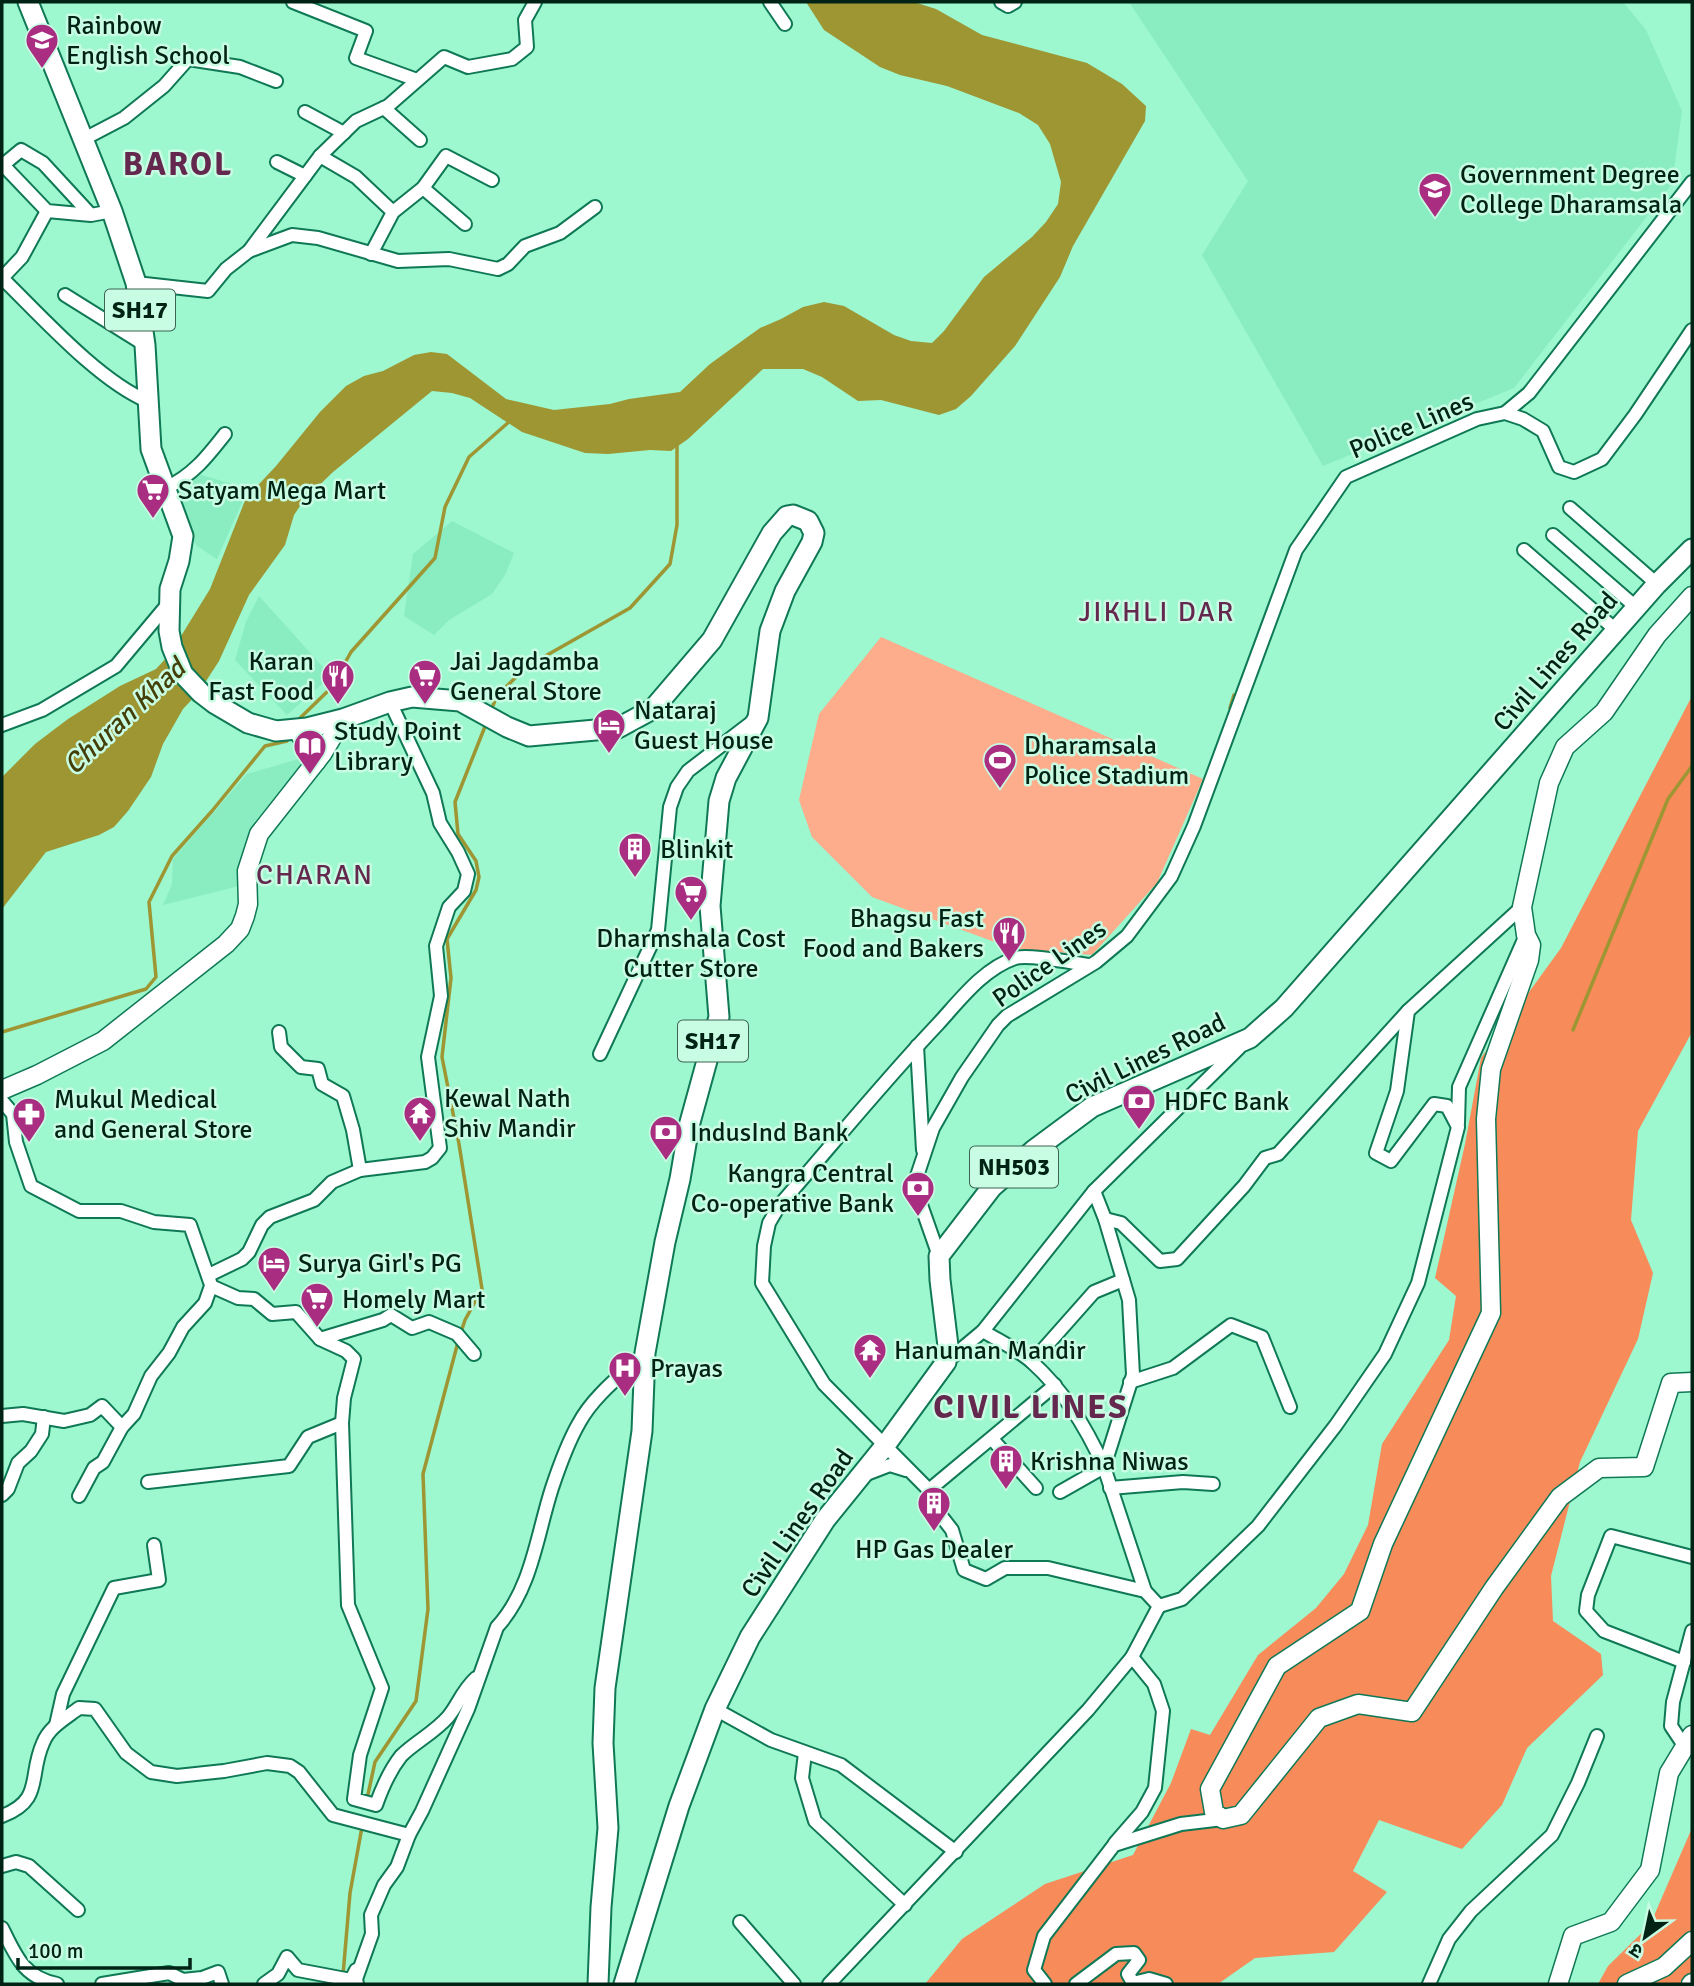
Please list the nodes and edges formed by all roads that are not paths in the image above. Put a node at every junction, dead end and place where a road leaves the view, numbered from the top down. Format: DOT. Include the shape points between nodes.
graph roads {
  1 [pos="28,2"];
  2 [pos="293,2"];
  3 [pos="535,2"];
  4 [pos="770,2"];
  5 [pos="1001,2"];
  6 [pos="1016,2"];
  7 [pos="785,24"];
  8 [pos="417,80"];
  9 [pos="276,81"];
  10 [pos="384,108"];
  11 [pos="305,112"];
  12 [pos="344,133"];
  13 [pos="82,140"];
  14 [pos="420,140"];
  15 [pos="320,156"];
  16 [pos="277,162"];
  17 [pos="7,175"];
  18 [pos="305,176"];
  19 [pos="492,180"];
  20 [pos="1692,182"];
  21 [pos="423,188"];
  22 [pos="595,207"];
  23 [pos="47,211"];
  24 [pos="112,211"];
  25 [pos="393,212"];
  26 [pos="91,215"];
  27 [pos="465,224"];
  28 [pos="249,251"];
  29 [pos="371,254"];
  30 [pos="136,284"];
  31 [pos="65,295"];
  32 [pos="1692,330"];
  33 [pos="145,345"];
  34 [pos="147,401"];
  35 [pos="1505,413"];
  36 [pos="225,434"];
  37 [pos="166,488"];
  38 [pos="1570,508"];
  39 [pos="1553,535"];
  40 [pos="1692,549"];
  41 [pos="1524,550"];
  42 [pos="1657,583"];
  43 [pos="1692,596"];
  44 [pos="168,604"];
  45 [pos="1637,608"];
  46 [pos="1617,631"];
  47 [pos="390,702"];
  48 [pos="758,718"];
  49 [pos="343,719"];
  50 [pos="2,725"];
  51 [pos="298,729"];
  52 [pos="316,762"];
  53 [pos="1522,907"];
  54 [pos="1526,935"];
  55 [pos="1090,965"];
  56 [pos="1408,1011"];
  57 [pos="279,1032"];
  58 [pos="1250,1038"];
  59 [pos="917,1045"];
  60 [pos="600,1054"];
  61 [pos="2,1090"];
  62 [pos="2,1101"];
  63 [pos="1458,1127"];
  64 [pos="924,1156"];
  65 [pos="360,1170"];
  66 [pos="1094,1191"];
  67 [pos="1105,1219"];
  68 [pos="939,1256"];
  69 [pos="210,1280"];
  70 [pos="1123,1280"];
  71 [pos="982,1331"];
  72 [pos="320,1339"];
  73 [pos="645,1353"];
  74 [pos="474,1354"];
  75 [pos="946,1362"];
  76 [pos="1032,1362"];
  77 [pos="1130,1382"];
  78 [pos="1692,1382"];
  79 [pos="1055,1385"];
  80 [pos="1290,1406"];
  81 [pos="2,1416"];
  82 [pos="44,1417"];
  83 [pos="342,1423"];
  84 [pos="122,1427"];
  85 [pos="992,1439"];
  86 [pos="884,1447"];
  87 [pos="1104,1467"];
  88 [pos="911,1472"];
  89 [pos="860,1476"];
  90 [pos="148,1482"];
  91 [pos="1213,1484"];
  92 [pos="1036,1488"];
  93 [pos="1110,1488"];
  94 [pos="929,1490"];
  95 [pos="1060,1492"];
  96 [pos="2,1495"];
  97 [pos="79,1496"];
  98 [pos="154,1545"];
  99 [pos="1692,1557"];
  100 [pos="1145,1591"];
  101 [pos="1159,1606"];
  102 [pos="1692,1631"];
  103 [pos="1132,1657"];
  104 [pos="1684,1662"];
  105 [pos="479,1675"];
  106 [pos="715,1709"];
  107 [pos="57,1725"];
  108 [pos="1597,1737"];
  109 [pos="1688,1741"];
  110 [pos="805,1753"];
  111 [pos="2,1816"];
  112 [pos="1223,1819"];
  113 [pos="409,1835"];
  114 [pos="1114,1845"];
  115 [pos="956,1852"];
  116 [pos="2,1866"];
  117 [pos="905,1905"];
  118 [pos="78,1910"];
  119 [pos="740,1922"];
  120 [pos="2,1928"];
  121 [pos="1692,1941"];
  122 [pos="349,1980"];
  123 [pos="57,1984"];
  124 [pos="103,1984"];
  125 [pos="222,1984"];
  126 [pos="264,1984"];
  127 [pos="598,1984"];
  128 [pos="624,1984"];
  129 [pos="794,1984"];
  130 [pos="830,1984"];
  131 [pos="1045,1984"];
  132 [pos="1076,1984"];
  133 [pos="1166,1984"];
  134 [pos="1429,1984"];
  135 [pos="1558,1984"];
  136 [pos="1627,1984"];
  1 -- 13 [label="main road, SH17"];
  2 -- 8 [label="street" via="366,31 356,58"];
  3 -- 8 [label="street" via="525,20 527,47 512,59 468,67 444,57"];
  4 -- 7 [label="street"];
  5 -- 6 [label="street" via="1009,6"];
  8 -- 10 [label="street"];
  9 -- 13 [label="street" via="240,67 188,59 164,86 124,118"];
  10 -- 12 [label="street" via="356,121"];
  10 -- 14 [label="street"];
  11 -- 12 [label="street"];
  12 -- 15 [label="street"];
  13 -- 24 [label="main road, SH17"];
  15 -- 18 [label="street"];
  15 -- 25 [label="street" via="356,177"];
  16 -- 18 [label="street"];
  17 -- 23 [label="street"];
  17 -- 26 [label="street" via="2,165 21,150 43,163"];
  18 -- 28 [label="street"];
  19 -- 21 [label="street" via="446,156"];
  20 -- 35 [label="street" via="1529,393"];
  21 -- 25 [label="street"];
  21 -- 27 [label="street"];
  22 -- 29 [label="street" via="560,233 525,246 498,269 449,259 398,261"];
  23 -- 26 [label="street"];
  23 -- 34 [label="street" via="22,257 2,278 125,391"];
  24 -- 26 [label="street"];
  24 -- 30 [label="main road, SH17"];
  25 -- 29 [label="street"];
  28 -- 29 [label="street" via="292,235 318,237"];
  28 -- 30 [label="street" via="208,291"];
  30 -- 33 [label="main road, SH17"];
  31 -- 33 [label="street"];
  32 -- 35 [label="street, Police Lines" via="1602,459 1574,472 1559,467 1543,431"];
  33 -- 34 [label="main road, SH17"];
  34 -- 37 [label="main road, SH17" via="151,449"];
  35 -- 55 [label="street, Police Lines" via="1477,419 1346,477 1296,550 1171,877 1127,936"];
  36 -- 37 [label="street" via="202,464"];
  37 -- 44 [label="main road, SH17" via="183,536"];
  38 -- 42 [label="street"];
  39 -- 45 [label="street"];
  40 -- 42 [label="main road, Civil Lines Road / NH503"];
  41 -- 46 [label="street"];
  42 -- 45 [label="main road, Civil Lines Road / NH503"];
  43 -- 53 [label="street" via="1657,635 1604,712 1565,747 1549,783"];
  44 -- 50 [label="street" via="116,666 42,710"];
  44 -- 51 [label="main road, SH17" via="172,647 183,674 201,693 248,723 276,731"];
  45 -- 46 [label="main road, Civil Lines Road / NH503"];
  46 -- 58 [label="main road, Civil Lines Road / NH503" via="1284,1008"];
  47 -- 48 [label="main road, SH17" via="412,697 460,701 519,733 539,736 618,728 646,715 666,695 712,640 777,527 788,516 797,516 811,524 814,537 770,631"];
  47 -- 49 [label="main road, SH17"];
  47 -- 65 [label="street" via="433,793 440,822 468,874 464,891 449,907 436,946 441,996 428,1057 440,1148 425,1162"];
  48 -- 60 [label="street" via="688,771 677,787 670,807 658,930"];
  48 -- 73 [label="main road, SH17" via="719,801 710,906 719,1017 689,1126"];
  49 -- 51 [label="main road, SH17"];
  49 -- 52 [label="street"];
  51 -- 52 [label="street"];
  52 -- 61 [label="street" via="259,834 247,871 245,916 226,944 103,1041"];
  53 -- 54 [label="street"];
  53 -- 56 [label="street"];
  54 -- 63 [label="street" via="1459,1087"];
  54 -- 112 [label="street" via="1531,945 1529,960 1491,1069 1486,1119 1491,1313 1383,1544 1360,1611 1277,1666 1210,1789 1214,1812"];
  55 -- 59 [label="street" via="1020,957 1005,962 963,995"];
  55 -- 64 [label="street, Police Lines" via="998,1025 933,1128"];
  56 -- 63 [label="street" via="1397,1091 1376,1153 1391,1161 1434,1104 1447,1106"];
  56 -- 67 [label="street" via="1278,1154 1265,1158 1177,1259 1160,1261 1121,1223"];
  57 -- 65 [label="street" via="281,1046 301,1067 318,1069 322,1084 343,1096"];
  58 -- 66 [label="street"];
  58 -- 68 [label="main road, Civil Lines Road / NH503" via="1091,1107 992,1187"];
  59 -- 64 [label="street"];
  59 -- 86 [label="street" via="779,1206 764,1246 762,1283 824,1384"];
  62 -- 69 [label="street" via="13,1114 19,1153 31,1186 79,1211 121,1211 154,1222 190,1225"];
  63 -- 101 [label="street" via="1418,1283 1385,1354 1258,1526 1182,1599"];
  64 -- 68 [label="street, Police Lines" via="914,1185"];
  65 -- 69 [label="street" via="332,1182 307,1204 270,1217 249,1252"];
  66 -- 67 [label="street"];
  66 -- 71 [label="street"];
  67 -- 70 [label="street"];
  68 -- 75 [label="main road"];
  69 -- 72 [label="street" via="238,1298 254,1300 272,1314 296,1312"];
  69 -- 84 [label="street" via="205,1303 183,1326 149,1378 134,1414"];
  70 -- 76 [label="street" via="1094,1292"];
  70 -- 77 [label="street" via="1129,1300"];
  71 -- 75 [label="street"];
  71 -- 76 [label="street"];
  72 -- 74 [label="street" via="391,1315 412,1328 429,1322 457,1334"];
  72 -- 83 [label="street" via="354,1359"];
  73 -- 105 [label="street" via="602,1392 579,1422 552,1487 531,1566 497,1627"];
  73 -- 127 [label="main road, SH17" via="642,1431 605,1688 608,1828"];
  75 -- 86 [label="main road, Civil Lines Road"];
  76 -- 79 [label="street"];
  77 -- 80 [label="street" via="1173,1368 1231,1325 1262,1337"];
  77 -- 87 [label="street"];
  78 -- 112 [label="street" via="1671,1383 1644,1467 1599,1468 1560,1497 1412,1712 1358,1704 1319,1717 1241,1815"];
  79 -- 85 [label="street"];
  79 -- 87 [label="street"];
  81 -- 82 [label="street"];
  82 -- 84 [label="street" via="64,1421 90,1415 102,1406"];
  82 -- 96 [label="street" via="42,1434 18,1463 9,1489"];
  83 -- 90 [label="street" via="308,1437 289,1466"];
  83 -- 105 [label="street" via="348,1605 382,1688 360,1755 354,1799 376,1805 402,1756 450,1715 464,1689"];
  84 -- 97 [label="street"];
  85 -- 92 [label="street"];
  85 -- 94 [label="street"];
  86 -- 88 [label="street"];
  86 -- 89 [label="main road, Civil Lines Road"];
  87 -- 93 [label="street"];
  87 -- 95 [label="street"];
  88 -- 89 [label="street" via="890,1465"];
  88 -- 94 [label="street"];
  89 -- 106 [label="main road, Civil Lines Road" via="789,1573 750,1637"];
  91 -- 93 [label="street"];
  93 -- 100 [label="street"];
  94 -- 100 [label="street" via="934,1507 952,1531 964,1570 986,1579 1005,1568 1048,1568"];
  98 -- 107 [label="street" via="159,1580 114,1588 63,1694"];
  99 -- 104 [label="street" via="1611,1536 1586,1611 1604,1631"];
  100 -- 101 [label="street"];
  101 -- 103 [label="street"];
  102 -- 104 [label="street"];
  103 -- 114 [label="street" via="1154,1684 1163,1710 1162,1723 1155,1788"];
  103 -- 115 [label="street"];
  104 -- 109 [label="street" via="1671,1726"];
  105 -- 113 [label="street"];
  106 -- 110 [label="street"];
  106 -- 128 [label="main road, Civil Lines Road" via="679,1805"];
  107 -- 111 [label="street" via="42,1744 27,1801"];
  107 -- 113 [label="street" via="79,1708 95,1709 125,1754 151,1772 177,1776 267,1763 290,1766 333,1815"];
  108 -- 134 [label="street" via="1552,1835 1471,1911 1449,1939"];
  109 -- 135 [label="street" via="1669,1773 1650,1870 1611,1922 1573,1936"];
  110 -- 115 [label="street" via="841,1765"];
  110 -- 117 [label="street" via="802,1778 815,1821"];
  112 -- 114 [label="street" via="1181,1824"];
  113 -- 122 [label="street" via="371,1915 372,1934 356,1979"];
  114 -- 131 [label="street" via="1044,1936 1034,1969"];
  115 -- 117 [label="street"];
  116 -- 118 [label="street" via="16,1862 29,1866"];
  117 -- 130 [label="street"];
  119 -- 129 [label="street"];
  120 -- 123 [label="street" via="24,1968 40,1981"];
  121 -- 136 [label="street" via="1664,1967"];
  122 -- 126 [label="street" via="298,1970 287,1957 278,1974"];
  124 -- 125 [label="street" via="169,1973 183,1980 218,1972"];
  132 -- 133 [label="street" via="1116,1954 1134,1953 1139,1960 1128,1974 1133,1983 1149,1979"];
}
